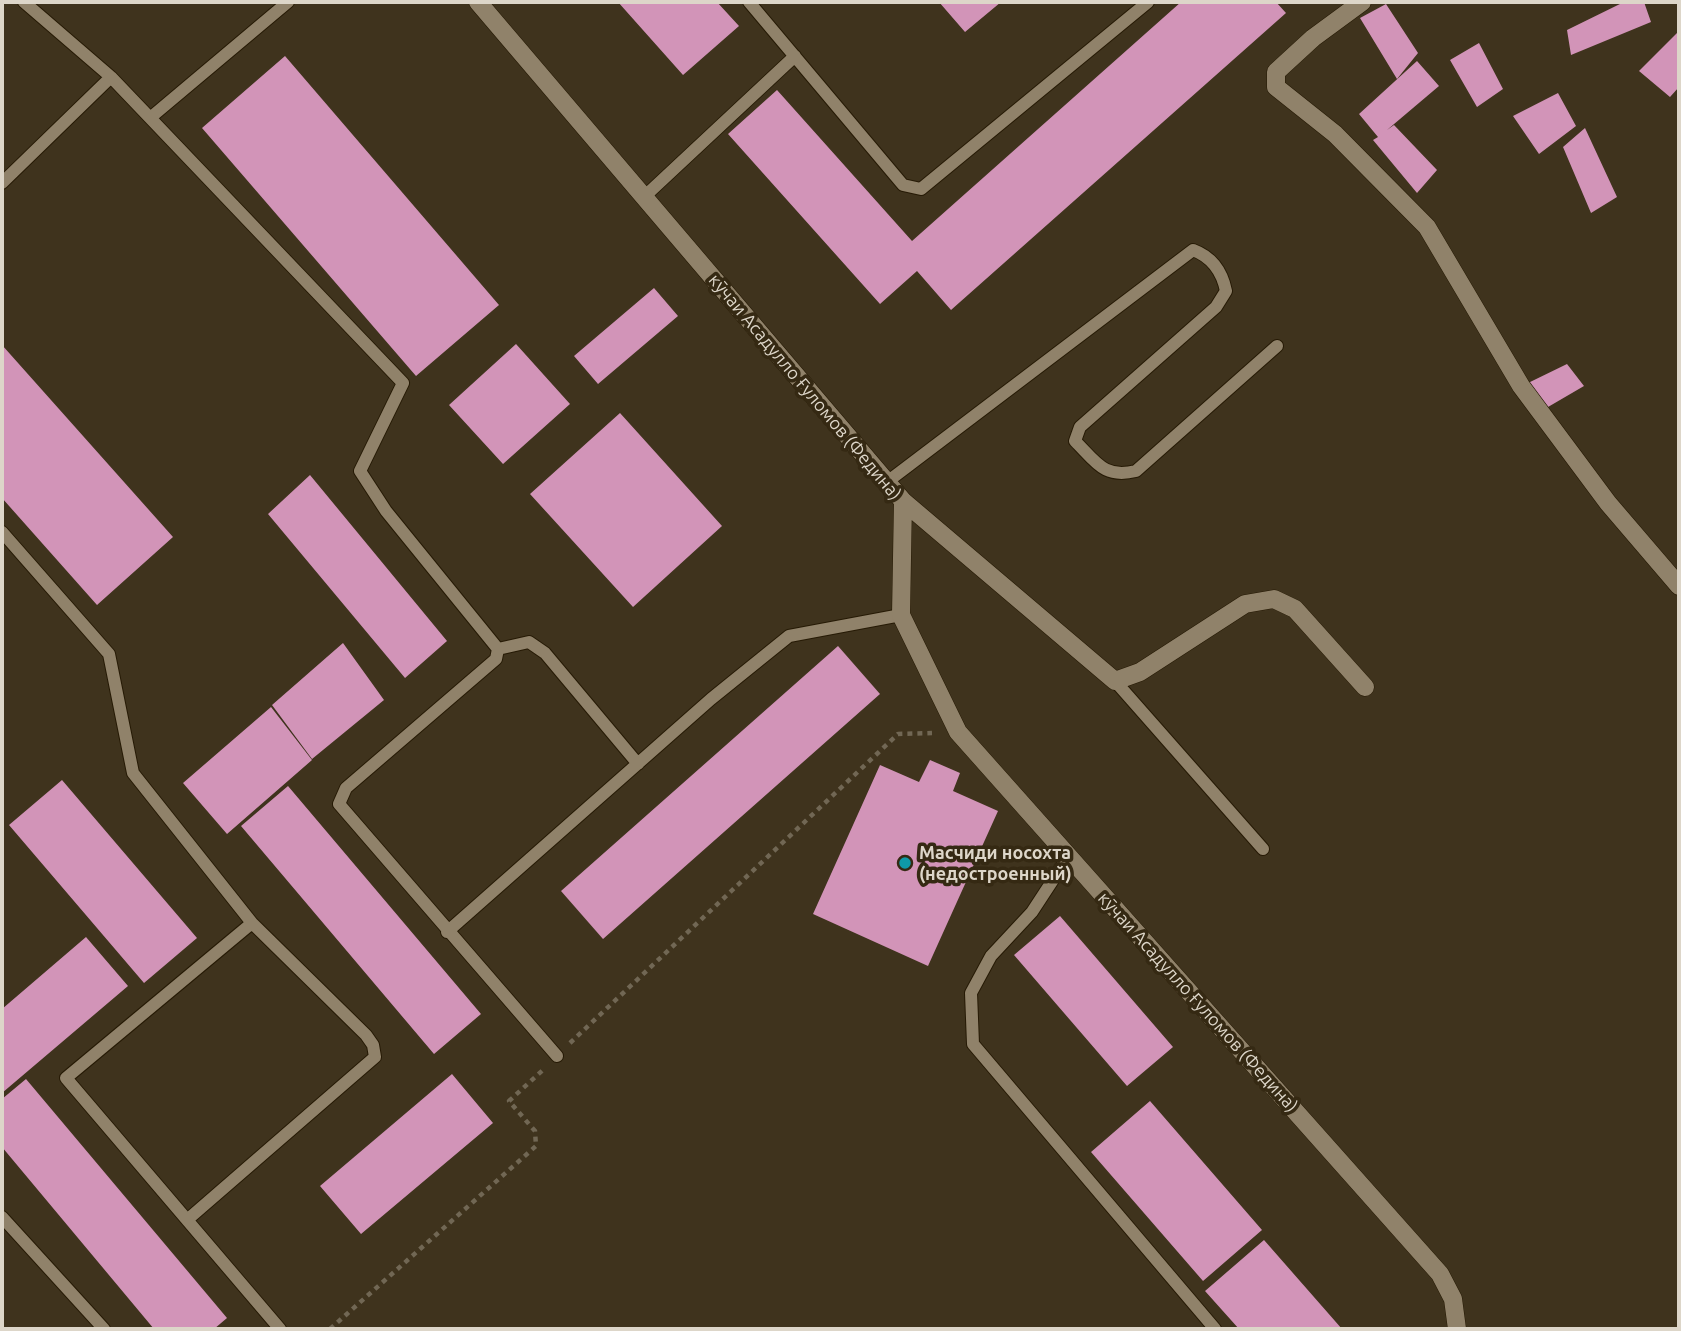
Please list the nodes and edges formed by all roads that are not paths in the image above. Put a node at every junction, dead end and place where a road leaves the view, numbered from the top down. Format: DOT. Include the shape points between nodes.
graph roads {
  1 [pos="24,2"];
  2 [pos="288,2"];
  3 [pos="478,2"];
  4 [pos="749,2"];
  5 [pos="1148,2"];
  6 [pos="1362,2"];
  7 [pos="795,56"];
  8 [pos="111,77"];
  9 [pos="150,118"];
  10 [pos="2,183"];
  11 [pos="644,197"];
  12 [pos="1277,346"];
  13 [pos="887,482"];
  14 [pos="903,500"];
  15 [pos="2,532"];
  16 [pos="1679,586"];
  17 [pos="901,615"];
  18 [pos="498,649"];
  19 [pos="1115,681"];
  20 [pos="1365,687"];
  21 [pos="638,764"];
  22 [pos="1263,849"];
  23 [pos="1069,857"];
  24 [pos="252,923"];
  25 [pos="447,932"];
  26 [pos="557,1056"];
  27 [pos="2,1217"];
  28 [pos="187,1220"];
  29 [pos="104,1329"];
  30 [pos="280,1329"];
  31 [pos="1215,1329"];
  32 [pos="1457,1329"];
  1 -- 8 [label="lane"];
  2 -- 9 [label="lane"];
  3 -- 11 [label="street, кӯчаи Асадулло Ғуломов (Федина)"];
  4 -- 7 [label="lane"];
  5 -- 7 [label="lane" via="922,189 904,185"];
  6 -- 16 [label="street" via="1276,72 1276,87 1335,134 1427,228 1521,386 1608,503"];
  7 -- 11 [label="lane"];
  8 -- 9 [label="lane"];
  8 -- 10 [label="lane"];
  9 -- 18 [label="lane" via="402,383 360,471 386,511"];
  11 -- 13 [label="street, кӯчаи Асадулло Ғуломов (Федина)"];
  12 -- 13 [label="lane" via="1136,471 1119,475 1104,471 1075,441 1080,427 1216,307 1226,291 1223,274 1205,255 1193,250"];
  13 -- 14 [label="street, кӯчаи Асадулло Ғуломов (Федина)"];
  14 -- 17 [label="street, кӯчаи Асадулло Ғуломов (Федина)"];
  14 -- 19 [label="street"];
  15 -- 24 [label="lane" via="109,654 133,773"];
  17 -- 21 [label="lane" via="789,636"];
  17 -- 23 [label="street, кӯчаи Асадулло Ғуломов (Федина)" via="958,732"];
  18 -- 21 [label="lane" via="529,642 545,653"];
  18 -- 25 [label="lane" via="496,659 346,788 339,804"];
  19 -- 20 [label="street" via="1140,672 1245,604 1274,599 1295,609"];
  19 -- 22 [label="lane"];
  21 -- 25 [label="lane"];
  23 -- 31 [label="lane" via="1032,912 991,956 971,993 973,1044"];
  23 -- 32 [label="street, кӯчаи Асадулло Ғуломов (Федина)" via="1440,1273 1453,1299"];
  24 -- 28 [label="lane" via="66,1078"];
  24 -- 28 [label="lane" via="366,1035 375,1057"];
  25 -- 26 [label="lane"];
  27 -- 29 [label="lane"];
  28 -- 30 [label="lane"];
}
